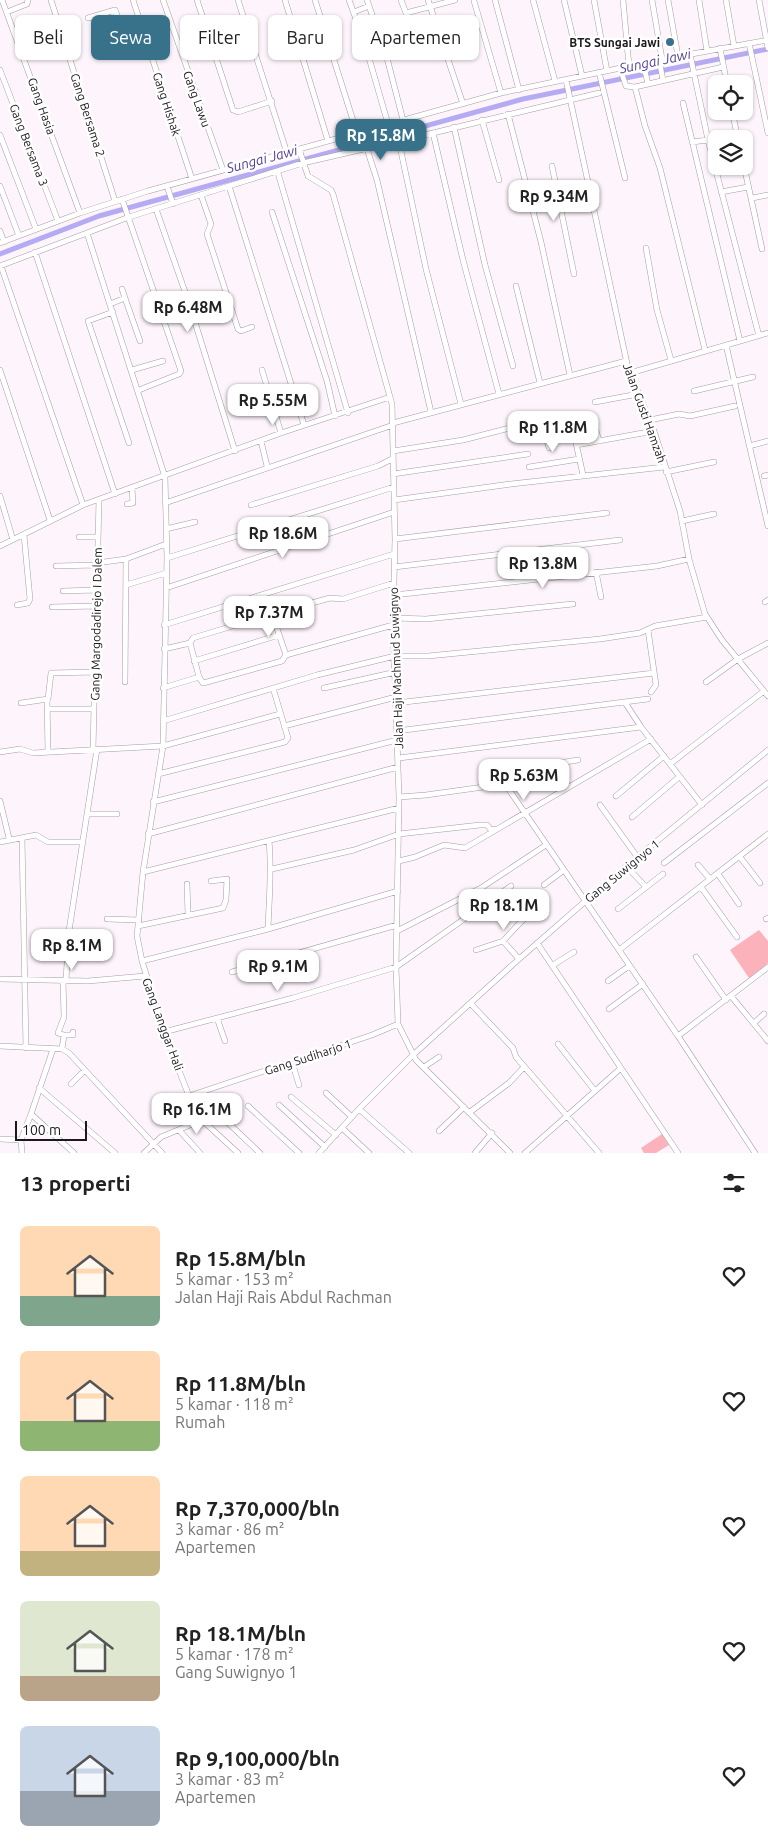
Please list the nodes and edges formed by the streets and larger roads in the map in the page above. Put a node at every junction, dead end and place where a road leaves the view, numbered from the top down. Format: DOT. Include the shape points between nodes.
graph roads {
  1 [pos="2,0"];
  2 [pos="28,0"];
  3 [pos="51,0"];
  4 [pos="133,0"];
  5 [pos="163,0"];
  6 [pos="197,0"];
  7 [pos="238,0"];
  8 [pos="285,0"];
  9 [pos="315,0"];
  10 [pos="349,0"];
  11 [pos="401,0"];
  12 [pos="428,0"];
  13 [pos="455,0"];
  14 [pos="474,0"];
  15 [pos="494,0"];
  16 [pos="532,0"];
  17 [pos="564,0"];
  18 [pos="594,0"];
  19 [pos="623,0"];
  20 [pos="652,0"];
  21 [pos="668,0"];
  22 [pos="699,0"];
  23 [pos="726,0"];
  24 [pos="759,0"];
  25 [pos="368,3"];
  26 [pos="430,8"];
  27 [pos="7,12"];
  28 [pos="354,12"];
  29 [pos="98,15"];
  30 [pos="117,15"];
  31 [pos="138,15"];
  32 [pos="91,17"];
  33 [pos="88,18"];
  34 [pos="171,25"];
  35 [pos="15,34"];
  36 [pos="767,43"];
  37 [pos="750,45"];
  38 [pos="734,46"];
  39 [pos="720,50"];
  40 [pos="706,51"];
  41 [pos="678,56"];
  42 [pos="690,56"];
  43 [pos="660,59"];
  44 [pos="24,60"];
  45 [pos="152,60"];
  46 [pos="630,66"];
  47 [pos="644,66"];
  48 [pos="723,66"];
  49 [pos="0,70"];
  50 [pos="621,70"];
  51 [pos="607,71"];
  52 [pos="693,72"];
  53 [pos="600,75"];
  54 [pos="724,75"];
  55 [pos="582,76"];
  56 [pos="663,79"];
  57 [pos="555,81"];
  58 [pos="566,81"];
  59 [pos="648,81"];
  60 [pos="635,87"];
  61 [pos="519,90"];
  62 [pos="501,93"];
  63 [pos="600,93"];
  64 [pos="570,98"];
  65 [pos="272,101"];
  66 [pos="683,102"];
  67 [pos="463,104"];
  68 [pos="508,114"];
  69 [pos="403,120"];
  70 [pos="482,120"];
  71 [pos="388,124"];
  72 [pos="454,127"];
  73 [pos="433,132"];
  74 [pos="357,133"];
  75 [pos="768,133"];
  76 [pos="0,135"];
  77 [pos="708,140"];
  78 [pos="328,141"];
  79 [pos="399,142"];
  80 [pos="692,142"];
  81 [pos="367,149"];
  82 [pos="299,151"];
  83 [pos="287,153"];
  84 [pos="302,163"];
  85 [pos="552,166"];
  86 [pos="223,170"];
  87 [pos="278,173"];
  88 [pos="717,175"];
  89 [pos="746,175"];
  90 [pos="625,178"];
  91 [pos="192,179"];
  92 [pos="499,180"];
  93 [pos="0,186"];
  94 [pos="229,186"];
  95 [pos="748,187"];
  96 [pos="167,188"];
  97 [pos="721,192"];
  98 [pos="201,195"];
  99 [pos="768,195"];
  100 [pos="592,196"];
  101 [pos="752,198"];
  102 [pos="123,200"];
  103 [pos="115,201"];
  104 [pos="561,202"];
  105 [pos="172,203"];
  106 [pos="156,209"];
  107 [pos="272,212"];
  108 [pos="80,213"];
  109 [pos="128,215"];
  110 [pos="58,221"];
  111 [pos="36,229"];
  112 [pos="0,231"];
  113 [pos="87,232"];
  114 [pos="19,236"];
  115 [pos="2,242"];
  116 [pos="646,248"];
  117 [pos="762,249"];
  118 [pos="35,252"];
  119 [pos="0,266"];
  120 [pos="574,274"];
  121 [pos="516,286"];
  122 [pos="122,289"];
  123 [pos="125,298"];
  124 [pos="110,304"];
  125 [pos="113,312"];
  126 [pos="252,328"];
  127 [pos="768,333"];
  128 [pos="759,336"];
  129 [pos="140,340"];
  130 [pos="740,341"];
  131 [pos="726,345"];
  132 [pos="705,350"];
  133 [pos="671,360"];
  134 [pos="163,361"];
  135 [pos="626,361"];
  136 [pos="513,366"];
  137 [pos="0,370"];
  138 [pos="132,370"];
  139 [pos="262,370"];
  140 [pos="630,373"];
  141 [pos="570,375"];
  142 [pos="753,377"];
  143 [pos="735,382"];
  144 [pos="540,383"];
  145 [pos="139,390"];
  146 [pos="694,391"];
  147 [pos="499,394"];
  148 [pos="638,394"];
  149 [pos="390,397"];
  150 [pos="595,402"];
  151 [pos="461,404"];
  152 [pos="736,406"];
  153 [pos="348,412"];
  154 [pos="431,412"];
  155 [pos="335,416"];
  156 [pos="650,420"];
  157 [pos="393,424"];
  158 [pos="304,425"];
  159 [pos="654,431"];
  160 [pos="281,434"];
  161 [pos="599,440"];
  162 [pos="261,441"];
  163 [pos="768,441"];
  164 [pos="129,443"];
  165 [pos="576,444"];
  166 [pos="749,446"];
  167 [pos="549,448"];
  168 [pos="235,451"];
  169 [pos="393,451"];
  170 [pos="528,454"];
  171 [pos="392,459"];
  172 [pos="579,459"];
  173 [pos="714,462"];
  174 [pos="267,466"];
  175 [pos="529,467"];
  176 [pos="665,469"];
  177 [pos="393,474"];
  178 [pos="583,475"];
  179 [pos="165,477"];
  180 [pos="394,487"];
  181 [pos="132,488"];
  182 [pos="115,494"];
  183 [pos="0,496"];
  184 [pos="98,500"];
  185 [pos="394,500"];
  186 [pos="165,503"];
  187 [pos="127,504"];
  188 [pos="83,505"];
  189 [pos="251,505"];
  190 [pos="394,512"];
  191 [pos="607,513"];
  192 [pos="714,514"];
  193 [pos="50,520"];
  194 [pos="682,520"];
  195 [pos="195,522"];
  196 [pos="768,526"];
  197 [pos="166,529"];
  198 [pos="24,535"];
  199 [pos="79,537"];
  200 [pos="97,537"];
  201 [pos="0,538"];
  202 [pos="394,539"];
  203 [pos="13,540"];
  204 [pos="620,540"];
  205 [pos="166,544"];
  206 [pos="1,546"];
  207 [pos="394,554"];
  208 [pos="167,558"];
  209 [pos="689,558"];
  210 [pos="126,559"];
  211 [pos="96,564"];
  212 [pos="56,566"];
  213 [pos="394,567"];
  214 [pos="596,572"];
  215 [pos="166,573"];
  216 [pos="394,583"];
  217 [pos="126,586"];
  218 [pos="166,588"];
  219 [pos="96,590"];
  220 [pos="63,591"];
  221 [pos="394,595"];
  222 [pos="601,597"];
  223 [pos="573,604"];
  224 [pos="17,605"];
  225 [pos="96,606"];
  226 [pos="52,607"];
  227 [pos="272,614"];
  228 [pos="707,617"];
  229 [pos="394,618"];
  230 [pos="164,625"];
  231 [pos="393,625"];
  232 [pos="648,630"];
  233 [pos="279,635"];
  234 [pos="190,643"];
  235 [pos="768,643"];
  236 [pos="164,649"];
  237 [pos="286,655"];
  238 [pos="394,656"];
  239 [pos="738,659"];
  240 [pos="194,661"];
  241 [pos="95,672"];
  242 [pos="396,672"];
  243 [pos="654,674"];
  244 [pos="199,677"];
  245 [pos="125,682"];
  246 [pos="706,682"];
  247 [pos="163,688"];
  248 [pos="274,688"];
  249 [pos="324,688"];
  250 [pos="764,691"];
  251 [pos="652,692"];
  252 [pos="768,696"];
  253 [pos="47,700"];
  254 [pos="396,700"];
  255 [pos="648,700"];
  256 [pos="21,703"];
  257 [pos="626,704"];
  258 [pos="47,709"];
  259 [pos="94,709"];
  260 [pos="280,714"];
  261 [pos="163,721"];
  262 [pos="284,726"];
  263 [pos="641,727"];
  264 [pos="397,731"];
  265 [pos="651,739"];
  266 [pos="397,740"];
  267 [pos="163,746"];
  268 [pos="95,749"];
  269 [pos="768,750"];
  270 [pos="0,752"];
  271 [pos="48,752"];
  272 [pos="664,756"];
  273 [pos="399,758"];
  274 [pos="578,760"];
  275 [pos="670,764"];
  276 [pos="398,767"];
  277 [pos="158,774"];
  278 [pos="679,777"];
  279 [pos="768,783"];
  280 [pos="506,784"];
  281 [pos="616,796"];
  282 [pos="399,797"];
  283 [pos="0,801"];
  284 [pos="153,802"];
  285 [pos="600,805"];
  286 [pos="702,805"];
  287 [pos="399,808"];
  288 [pos="525,813"];
  289 [pos="87,814"];
  290 [pos="117,814"];
  291 [pos="144,816"];
  292 [pos="151,816"];
  293 [pos="632,817"];
  294 [pos="496,829"];
  295 [pos="148,834"];
  296 [pos="398,834"];
  297 [pos="768,834"];
  298 [pos="9,838"];
  299 [pos="22,838"];
  300 [pos="269,841"];
  301 [pos="0,842"];
  302 [pos="83,842"];
  303 [pos="546,845"];
  304 [pos="740,857"];
  305 [pos="638,858"];
  306 [pos="399,861"];
  307 [pos="664,863"];
  308 [pos="698,865"];
  309 [pos="626,866"];
  310 [pos="272,869"];
  311 [pos="564,870"];
  312 [pos="143,872"];
  313 [pos="663,874"];
  314 [pos="718,874"];
  315 [pos="710,880"];
  316 [pos="211,881"];
  317 [pos="760,883"];
  318 [pos="187,884"];
  319 [pos="544,885"];
  320 [pos="512,886"];
  321 [pos="646,887"];
  322 [pos="700,887"];
  323 [pos="398,891"];
  324 [pos="585,901"];
  325 [pos="739,904"];
  326 [pos="535,907"];
  327 [pos="618,909"];
  328 [pos="188,914"];
  329 [pos="107,919"];
  330 [pos="138,923"];
  331 [pos="397,928"];
  332 [pos="268,929"];
  333 [pos="737,937"];
  334 [pos="503,941"];
  335 [pos="537,943"];
  336 [pos="476,950"];
  337 [pos="619,950"];
  338 [pos="574,952"];
  339 [pos="696,957"];
  340 [pos="519,959"];
  341 [pos="142,961"];
  342 [pos="553,964"];
  343 [pos="629,966"];
  344 [pos="396,967"];
  345 [pos="768,967"];
  346 [pos="232,972"];
  347 [pos="145,976"];
  348 [pos="0,979"];
  349 [pos="25,980"];
  350 [pos="65,980"];
  351 [pos="608,981"];
  352 [pos="643,984"];
  353 [pos="729,998"];
  354 [pos="471,1004"];
  355 [pos="609,1009"];
  356 [pos="764,1014"];
  357 [pos="217,1018"];
  358 [pos="754,1023"];
  359 [pos="398,1024"];
  360 [pos="73,1032"];
  361 [pos="164,1032"];
  362 [pos="64,1034"];
  363 [pos="678,1036"];
  364 [pos="768,1041"];
  365 [pos="225,1042"];
  366 [pos="558,1044"];
  367 [pos="0,1046"];
  368 [pos="26,1048"];
  369 [pos="53,1049"];
  370 [pos="62,1049"];
  371 [pos="414,1055"];
  372 [pos="439,1057"];
  373 [pos="292,1062"];
  374 [pos="524,1066"];
  375 [pos="424,1067"];
  376 [pos="622,1068"];
  377 [pos="86,1070"];
  378 [pos="71,1084"];
  379 [pos="299,1085"];
  380 [pos="39,1088"];
  381 [pos="595,1091"];
  382 [pos="326,1093"];
  383 [pos="189,1096"];
  384 [pos="291,1098"];
  385 [pos="279,1105"];
  386 [pos="248,1106"];
  387 [pos="464,1107"];
  388 [pos="359,1109"];
  389 [pos="470,1112"];
  390 [pos="31,1114"];
  391 [pos="567,1116"];
  392 [pos="352,1117"];
  393 [pos="224,1118"];
  394 [pos="202,1120"];
  395 [pos="342,1128"];
  396 [pos="180,1130"];
  397 [pos="438,1131"];
  398 [pos="492,1133"];
  399 [pos="336,1135"];
  400 [pos="0,1139"];
  401 [pos="22,1140"];
  402 [pos="153,1143"];
  403 [pos="325,1147"];
  404 [pos="22,1153"];
  405 [pos="74,1153"];
  406 [pos="115,1153"];
  407 [pos="144,1153"];
  408 [pos="162,1153"];
  409 [pos="200,1153"];
  410 [pos="238,1153"];
  411 [pos="260,1153"];
  412 [pos="299,1153"];
  413 [pos="320,1153"];
  414 [pos="369,1153"];
  415 [pos="409,1153"];
  416 [pos="475,1153"];
  417 [pos="510,1153"];
  418 [pos="525,1153"];
  419 [pos="599,1153"];
  420 [pos="678,1153"];
  421 [pos="755,1153"];
  1 -- 27 [label="street, Gang Hasia"];
  2 -- 27 [label="street"];
  3 -- 103 [label="street, Gang Bersama 2"];
  4 -- 31 [label="street, Gang Hishak"];
  5 -- 34 [label="street, Gang Lawu"];
  6 -- 65 [label="street" via="234,112"];
  7 -- 65 [label="street"];
  8 -- 78 [label="street"];
  9 -- 74 [label="street"];
  10 -- 28 [label="street"];
  11 -- 26 [label="street" via="406,14"];
  12 -- 26 [label="street"];
  13 -- 26 [label="street"];
  14 -- 62 [label="street"];
  15 -- 61 [label="street"];
  16 -- 57 [label="street"];
  17 -- 55 [label="street"];
  18 -- 51 [label="street"];
  19 -- 46 [label="street"];
  20 -- 43 [label="street"];
  21 -- 41 [label="street"];
  22 -- 40 [label="street"];
  23 -- 38 [label="street"];
  24 -- 36 [label="street"];
  25 -- 28 [label="street"];
  25 -- 69 [label="street"];
  26 -- 67 [label="street"];
  27 -- 35 [label="street, Gang Hasia"];
  28 -- 71 [label="street"];
  29 -- 30 [label="street" via="115,10"];
  32 -- 33 [label="street"];
  34 -- 86 [label="street, Gang Lawu"];
  36 -- 37 [label="street"];
  37 -- 38 [label="street"];
  37 -- 75 [label="street"];
  38 -- 39 [label="street"];
  39 -- 40 [label="street"];
  39 -- 48 [label="street"];
  40 -- 42 [label="street"];
  41 -- 42 [label="street"];
  41 -- 43 [label="street"];
  42 -- 52 [label="street"];
  43 -- 47 [label="street"];
  43 -- 56 [label="street"];
  44 -- 108 [label="street, Gang Hasia"];
  45 -- 91 [label="street, Gang Hishak"];
  46 -- 47 [label="street"];
  46 -- 50 [label="street"];
  47 -- 59 [label="street"];
  48 -- 52 [label="street"];
  48 -- 54 [label="street"];
  49 -- 110 [label="street, Gang Bersama 3"];
  50 -- 51 [label="street"];
  50 -- 60 [label="street" via="627,87"];
  51 -- 53 [label="street"];
  52 -- 56 [label="street"];
  52 -- 77 [label="street"];
  53 -- 55 [label="street"];
  53 -- 90 [label="street"];
  55 -- 58 [label="street"];
  56 -- 59 [label="street"];
  57 -- 58 [label="street"];
  57 -- 61 [label="street"];
  58 -- 64 [label="street, Jalan Gusti Hamzah"];
  59 -- 60 [label="street"];
  60 -- 132 [label="street" via="644,126 660,168"];
  61 -- 62 [label="street"];
  62 -- 67 [label="street"];
  63 -- 64 [label="street"];
  64 -- 68 [label="street"];
  64 -- 100 [label="street, Jalan Gusti Hamzah"];
  65 -- 83 [label="street"];
  66 -- 80 [label="street"];
  67 -- 69 [label="street"];
  68 -- 70 [label="street"];
  68 -- 141 [label="street" via="541,242"];
  69 -- 71 [label="street"];
  70 -- 72 [label="street"];
  70 -- 92 [label="street"];
  71 -- 74 [label="street"];
  72 -- 73 [label="street"];
  72 -- 136 [label="street" via="485,265"];
  73 -- 79 [label="street"];
  73 -- 147 [label="street" via="462,260"];
  74 -- 78 [label="street"];
  76 -- 111 [label="street"];
  77 -- 80 [label="street"];
  78 -- 82 [label="street"];
  79 -- 81 [label="street"];
  79 -- 151 [label="street" via="426,269"];
  80 -- 130 [label="street"];
  81 -- 84 [label="street"];
  81 -- 154 [label="street"];
  82 -- 83 [label="street"];
  82 -- 84 [label="street"];
  83 -- 86 [label="street"];
  84 -- 87 [label="street"];
  84 -- 149 [label="street, Jalan Haji Machmud Suwignyo" via="311,179 332,192"];
  85 -- 104 [label="street"];
  86 -- 91 [label="street"];
  87 -- 94 [label="street"];
  87 -- 153 [label="street"];
  88 -- 97 [label="street"];
  89 -- 95 [label="street"];
  91 -- 96 [label="street"];
  93 -- 114 [label="street"];
  94 -- 98 [label="street"];
  94 -- 158 [label="street"];
  95 -- 97 [label="street"];
  95 -- 101 [label="street"];
  96 -- 102 [label="street"];
  96 -- 105 [label="street"];
  97 -- 128 [label="street"];
  98 -- 105 [label="street"];
  98 -- 126 [label="street" via="211,224 207,234 238,329"];
  99 -- 101 [label="street"];
  100 -- 104 [label="street"];
  100 -- 135 [label="street, Jalan Gusti Hamzah"];
  101 -- 117 [label="street"];
  102 -- 103 [label="street"];
  102 -- 109 [label="street"];
  103 -- 108 [label="street"];
  104 -- 120 [label="street"];
  105 -- 106 [label="street"];
  106 -- 109 [label="street"];
  106 -- 168 [label="street"];
  107 -- 155 [label="street" via="327,381"];
  108 -- 110 [label="street"];
  109 -- 113 [label="street"];
  109 -- 145 [label="street" via="181,371"];
  110 -- 111 [label="street"];
  111 -- 114 [label="street"];
  112 -- 115 [label="street"];
  113 -- 118 [label="street"];
  113 -- 124 [label="street"];
  114 -- 115 [label="street"];
  116 -- 133 [label="street" via="657,310"];
  118 -- 119 [label="street"];
  118 -- 182 [label="street"];
  119 -- 188 [label="street"];
  121 -- 144 [label="street"];
  122 -- 123 [label="street"];
  123 -- 124 [label="street"];
  123 -- 129 [label="street"];
  124 -- 125 [label="street"];
  125 -- 138 [label="street"];
  125 -- 164 [label="street" via="88,321"];
  127 -- 128 [label="street"];
  128 -- 130 [label="street"];
  130 -- 131 [label="street"];
  131 -- 132 [label="street"];
  131 -- 143 [label="street"];
  132 -- 133 [label="street"];
  133 -- 140 [label="street"];
  134 -- 138 [label="street"];
  135 -- 140 [label="street, Jalan Gusti Hamzah"];
  135 -- 141 [label="street"];
  137 -- 193 [label="street"];
  138 -- 145 [label="street"];
  139 -- 160 [label="street"];
  140 -- 148 [label="street, Jalan Gusti Hamzah"];
  141 -- 144 [label="street"];
  142 -- 143 [label="street"];
  143 -- 146 [label="street"];
  143 -- 166 [label="street"];
  144 -- 147 [label="street"];
  145 -- 179 [label="street"];
  147 -- 151 [label="street"];
  148 -- 150 [label="street"];
  148 -- 156 [label="street, Jalan Gusti Hamzah"];
  149 -- 153 [label="street"];
  149 -- 157 [label="street, Jalan Haji Machmud Suwignyo"];
  151 -- 154 [label="street"];
  152 -- 156 [label="street"];
  153 -- 155 [label="street"];
  154 -- 157 [label="street"];
  155 -- 158 [label="street"];
  156 -- 159 [label="street, Jalan Gusti Hamzah"];
  157 -- 169 [label="street, Jalan Haji Machmud Suwignyo"];
  157 -- 174 [label="street"];
  158 -- 160 [label="street"];
  159 -- 161 [label="street"];
  159 -- 176 [label="street, Jalan Gusti Hamzah"];
  160 -- 162 [label="street"];
  161 -- 165 [label="street"];
  161 -- 165 [label="street" via="594,421 590,418 572,425"];
  162 -- 168 [label="street"];
  162 -- 174 [label="street"];
  163 -- 166 [label="street"];
  165 -- 172 [label="street"];
  166 -- 196 [label="street"];
  167 -- 169 [label="street" via="541,420 462,440"];
  168 -- 179 [label="street"];
  169 -- 171 [label="street, Jalan Haji Machmud Suwignyo"];
  170 -- 177 [label="street"];
  171 -- 177 [label="street, Jalan Haji Machmud Suwignyo"];
  171 -- 189 [label="street"];
  172 -- 175 [label="street"];
  172 -- 178 [label="street"];
  173 -- 176 [label="street"];
  174 -- 186 [label="street"];
  176 -- 178 [label="street"];
  176 -- 194 [label="street, Jalan Gusti Hamzah"];
  177 -- 180 [label="street, Jalan Haji Machmud Suwignyo"];
  178 -- 185 [label="street"];
  179 -- 181 [label="street"];
  179 -- 186 [label="street"];
  180 -- 185 [label="street, Jalan Haji Machmud Suwignyo"];
  180 -- 208 [label="street"];
  181 -- 182 [label="street"];
  181 -- 187 [label="street" via="133,503"];
  182 -- 184 [label="street"];
  183 -- 203 [label="street"];
  184 -- 188 [label="street"];
  184 -- 200 [label="street, Gang Margodadirejo I Dalem"];
  185 -- 190 [label="street, Jalan Haji Machmud Suwignyo"];
  186 -- 197 [label="street"];
  188 -- 193 [label="street"];
  190 -- 202 [label="street, Jalan Haji Machmud Suwignyo"];
  190 -- 218 [label="street"];
  191 -- 202 [label="street"];
  192 -- 194 [label="street"];
  193 -- 198 [label="street"];
  194 -- 209 [label="street, Jalan Gusti Hamzah"];
  195 -- 197 [label="street"];
  197 -- 205 [label="street"];
  198 -- 203 [label="street"];
  198 -- 224 [label="street" via="30,600"];
  199 -- 200 [label="street"];
  200 -- 211 [label="street, Gang Margodadirejo I Dalem"];
  201 -- 206 [label="street"];
  202 -- 207 [label="street, Jalan Haji Machmud Suwignyo"];
  203 -- 206 [label="street"];
  204 -- 213 [label="street"];
  205 -- 208 [label="street"];
  205 -- 210 [label="street"];
  207 -- 213 [label="street, Jalan Haji Machmud Suwignyo"];
  207 -- 230 [label="street"];
  208 -- 215 [label="street"];
  209 -- 214 [label="street" via="657,566"];
  209 -- 228 [label="street, Jalan Gusti Hamzah"];
  210 -- 211 [label="street"];
  210 -- 217 [label="street"];
  211 -- 212 [label="street"];
  211 -- 219 [label="street, Gang Margodadirejo I Dalem"];
  213 -- 216 [label="street, Jalan Haji Machmud Suwignyo"];
  214 -- 221 [label="street"];
  214 -- 222 [label="street"];
  215 -- 217 [label="street"];
  215 -- 218 [label="street"];
  216 -- 221 [label="street, Jalan Haji Machmud Suwignyo"];
  216 -- 227 [label="street" via="344,599 330,598"];
  217 -- 245 [label="street"];
  218 -- 230 [label="street"];
  219 -- 220 [label="street"];
  219 -- 225 [label="street, Gang Margodadirejo I Dalem"];
  221 -- 229 [label="street, Jalan Haji Machmud Suwignyo"];
  223 -- 229 [label="street" via="426,619"];
  225 -- 226 [label="street"];
  225 -- 241 [label="street, Gang Margodadirejo I Dalem"];
  227 -- 233 [label="street"];
  227 -- 234 [label="street" via="193,638"];
  228 -- 232 [label="street"];
  228 -- 239 [label="street, Jalan Gusti Hamzah"];
  229 -- 231 [label="street, Jalan Haji Machmud Suwignyo"];
  230 -- 236 [label="street"];
  231 -- 237 [label="street"];
  231 -- 238 [label="street, Jalan Haji Machmud Suwignyo"];
  232 -- 238 [label="street" via="552,645"];
  232 -- 243 [label="street"];
  233 -- 237 [label="street"];
  233 -- 240 [label="street"];
  234 -- 236 [label="street"];
  234 -- 240 [label="street"];
  235 -- 239 [label="street"];
  236 -- 247 [label="street"];
  237 -- 244 [label="street" via="282,661 207,682 203,683"];
  238 -- 242 [label="street, Jalan Haji Machmud Suwignyo"];
  238 -- 248 [label="street"];
  239 -- 246 [label="street"];
  239 -- 250 [label="street, Jalan Gusti Hamzah"];
  240 -- 244 [label="street"];
  241 -- 253 [label="street" via="51,673"];
  241 -- 259 [label="street, Gang Margodadirejo I Dalem"];
  242 -- 249 [label="street"];
  242 -- 254 [label="street, Jalan Haji Machmud Suwignyo"];
  243 -- 251 [label="street" via="656,685"];
  243 -- 254 [label="street"];
  244 -- 247 [label="street"];
  247 -- 261 [label="street"];
  248 -- 260 [label="street"];
  248 -- 261 [label="street"];
  250 -- 252 [label="street, Jalan Gusti Hamzah"];
  250 -- 275 [label="street"];
  253 -- 256 [label="street"];
  253 -- 258 [label="street"];
  254 -- 262 [label="street"];
  254 -- 264 [label="street, Jalan Haji Machmud Suwignyo"];
  255 -- 257 [label="street"];
  257 -- 263 [label="street"];
  257 -- 264 [label="street"];
  258 -- 259 [label="street"];
  258 -- 271 [label="street"];
  259 -- 268 [label="street, Gang Margodadirejo I Dalem"];
  260 -- 262 [label="street"];
  260 -- 267 [label="street"];
  261 -- 267 [label="street"];
  262 -- 277 [label="street" via="288,738 285,742"];
  263 -- 265 [label="street"];
  263 -- 273 [label="street"];
  264 -- 266 [label="street, Jalan Haji Machmud Suwignyo"];
  265 -- 272 [label="street"];
  265 -- 288 [label="street"];
  266 -- 273 [label="street, Jalan Haji Machmud Suwignyo"];
  266 -- 284 [label="street"];
  267 -- 268 [label="street"];
  267 -- 277 [label="street"];
  268 -- 271 [label="street"];
  268 -- 289 [label="street, Gang Margodadirejo I Dalem"];
  269 -- 286 [label="street, Gang Suwignyo 1"];
  270 -- 271 [label="street" via="20,749 30,753"];
  272 -- 275 [label="street"];
  272 -- 281 [label="street"];
  273 -- 276 [label="street, Jalan Haji Machmud Suwignyo"];
  274 -- 280 [label="street" via="527,768 520,779"];
  275 -- 278 [label="street"];
  276 -- 282 [label="street, Jalan Haji Machmud Suwignyo"];
  276 -- 295 [label="street"];
  277 -- 284 [label="street"];
  278 -- 286 [label="street"];
  278 -- 293 [label="street"];
  279 -- 307 [label="street"];
  280 -- 282 [label="street"];
  280 -- 288 [label="street"];
  282 -- 287 [label="street, Jalan Haji Machmud Suwignyo"];
  283 -- 298 [label="street"];
  284 -- 292 [label="street"];
  285 -- 305 [label="street"];
  286 -- 305 [label="street, Gang Suwignyo 1"];
  287 -- 296 [label="street, Jalan Haji Machmud Suwignyo"];
  287 -- 300 [label="street"];
  288 -- 294 [label="street"];
  288 -- 303 [label="street"];
  289 -- 290 [label="street"];
  289 -- 302 [label="street, Gang Margodadirejo I Dalem"];
  291 -- 292 [label="street"];
  292 -- 295 [label="street"];
  294 -- 296 [label="street" via="480,825"];
  294 -- 306 [label="street" via="465,848 444,845"];
  295 -- 312 [label="street"];
  296 -- 306 [label="street, Jalan Haji Machmud Suwignyo"];
  296 -- 310 [label="street" via="354,850"];
  297 -- 304 [label="street"];
  298 -- 299 [label="street"];
  298 -- 301 [label="street"];
  299 -- 302 [label="street" via="36,835 48,842"];
  299 -- 349 [label="street"];
  300 -- 310 [label="street"];
  300 -- 312 [label="street"];
  302 -- 350 [label="street, Gang Margodadirejo I Dalem"];
  303 -- 311 [label="street"];
  303 -- 331 [label="street" via="481,888"];
  304 -- 314 [label="street"];
  304 -- 317 [label="street"];
  305 -- 309 [label="street, Gang Suwignyo 1"];
  306 -- 323 [label="street, Jalan Haji Machmud Suwignyo"];
  308 -- 315 [label="street"];
  309 -- 321 [label="street"];
  309 -- 324 [label="street, Gang Suwignyo 1"];
  310 -- 332 [label="street"];
  311 -- 319 [label="street"];
  311 -- 324 [label="street"];
  312 -- 330 [label="street"];
  313 -- 321 [label="street"];
  314 -- 315 [label="street"];
  314 -- 325 [label="street"];
  315 -- 322 [label="street"];
  316 -- 328 [label="street" via="227,879 223,908"];
  318 -- 328 [label="street"];
  320 -- 344 [label="street"];
  321 -- 327 [label="street"];
  322 -- 333 [label="street"];
  322 -- 337 [label="street"];
  323 -- 331 [label="street, Jalan Haji Machmud Suwignyo"];
  323 -- 332 [label="street, Gang Langgar Hali"];
  324 -- 335 [label="street, Gang Suwignyo 1"];
  324 -- 337 [label="street"];
  326 -- 334 [label="street"];
  328 -- 330 [label="street"];
  329 -- 330 [label="street"];
  330 -- 341 [label="street"];
  331 -- 344 [label="street, Jalan Haji Machmud Suwignyo"];
  331 -- 346 [label="street"];
  332 -- 341 [label="street, Gang Langgar Hali"];
  334 -- 336 [label="street"];
  334 -- 340 [label="street"];
  335 -- 340 [label="street, Gang Suwignyo 1"];
  335 -- 342 [label="street"];
  337 -- 343 [label="street"];
  338 -- 342 [label="street"];
  339 -- 353 [label="street"];
  340 -- 354 [label="street, Gang Suwignyo 1"];
  341 -- 347 [label="street, Gang Langgar Hali"];
  342 -- 376 [label="street"];
  343 -- 351 [label="street"];
  343 -- 352 [label="street"];
  344 -- 357 [label="street"];
  344 -- 359 [label="street, Jalan Haji Machmud Suwignyo"];
  345 -- 353 [label="street"];
  347 -- 350 [label="street"];
  347 -- 361 [label="street, Gang Langgar Hali"];
  348 -- 349 [label="street"];
  349 -- 350 [label="street"];
  349 -- 368 [label="street"];
  350 -- 362 [label="street, Gang Margodadirejo I Dalem" via="64,1017 58,1033"];
  352 -- 355 [label="street"];
  352 -- 363 [label="street"];
  353 -- 358 [label="street"];
  353 -- 363 [label="street"];
  354 -- 371 [label="street, Gang Suwignyo 1"];
  354 -- 374 [label="street" via="513,1048"];
  356 -- 358 [label="street"];
  357 -- 361 [label="street"];
  357 -- 365 [label="street"];
  358 -- 364 [label="street"];
  359 -- 371 [label="street, Jalan Haji Machmud Suwignyo"];
  359 -- 373 [label="street, Gang Sudiharjo 1" via="372,1036"];
  360 -- 362 [label="street" via="73,1036"];
  361 -- 383 [label="street, Gang Langgar Hali"];
  362 -- 370 [label="street"];
  363 -- 421 [label="street"];
  366 -- 381 [label="street"];
  367 -- 368 [label="street"];
  368 -- 369 [label="street"];
  369 -- 370 [label="street"];
  369 -- 380 [label="street"];
  370 -- 377 [label="street"];
  371 -- 375 [label="street, Jalan Haji Machmud Suwignyo"];
  371 -- 388 [label="street, Gang Suwignyo 1"];
  372 -- 375 [label="street"];
  373 -- 379 [label="street"];
  373 -- 383 [label="street, Gang Sudiharjo 1"];
  374 -- 389 [label="street" via="509,1083"];
  374 -- 391 [label="street"];
  375 -- 387 [label="street, Jalan Haji Machmud Suwignyo"];
  376 -- 381 [label="street"];
  376 -- 420 [label="street"];
  377 -- 378 [label="street"];
  377 -- 402 [label="street"];
  380 -- 390 [label="street"];
  380 -- 406 [label="street"];
  381 -- 391 [label="street"];
  382 -- 392 [label="street"];
  383 -- 394 [label="street, Gang Langgar Hali"];
  384 -- 399 [label="street"];
  385 -- 403 [label="street"];
  386 -- 412 [label="street"];
  387 -- 389 [label="street, Jalan Haji Machmud Suwignyo"];
  387 -- 397 [label="street"];
  388 -- 392 [label="street, Gang Suwignyo 1"];
  388 -- 415 [label="street"];
  389 -- 398 [label="street, Jalan Haji Machmud Suwignyo"];
  390 -- 401 [label="street"];
  390 -- 405 [label="street"];
  391 -- 418 [label="street"];
  391 -- 419 [label="street"];
  392 -- 395 [label="street, Gang Suwignyo 1"];
  393 -- 411 [label="street"];
  394 -- 396 [label="street"];
  394 -- 410 [label="street, Gang Langgar Hali"];
  395 -- 399 [label="street, Gang Suwignyo 1"];
  395 -- 414 [label="street"];
  396 -- 402 [label="street"];
  396 -- 409 [label="street"];
  398 -- 416 [label="street"];
  398 -- 417 [label="street, Jalan Haji Machmud Suwignyo"];
  399 -- 403 [label="street, Gang Suwignyo 1"];
  400 -- 401 [label="street"];
  401 -- 404 [label="street"];
  402 -- 407 [label="street"];
  402 -- 408 [label="street"];
  403 -- 413 [label="street, Gang Suwignyo 1"];
}
